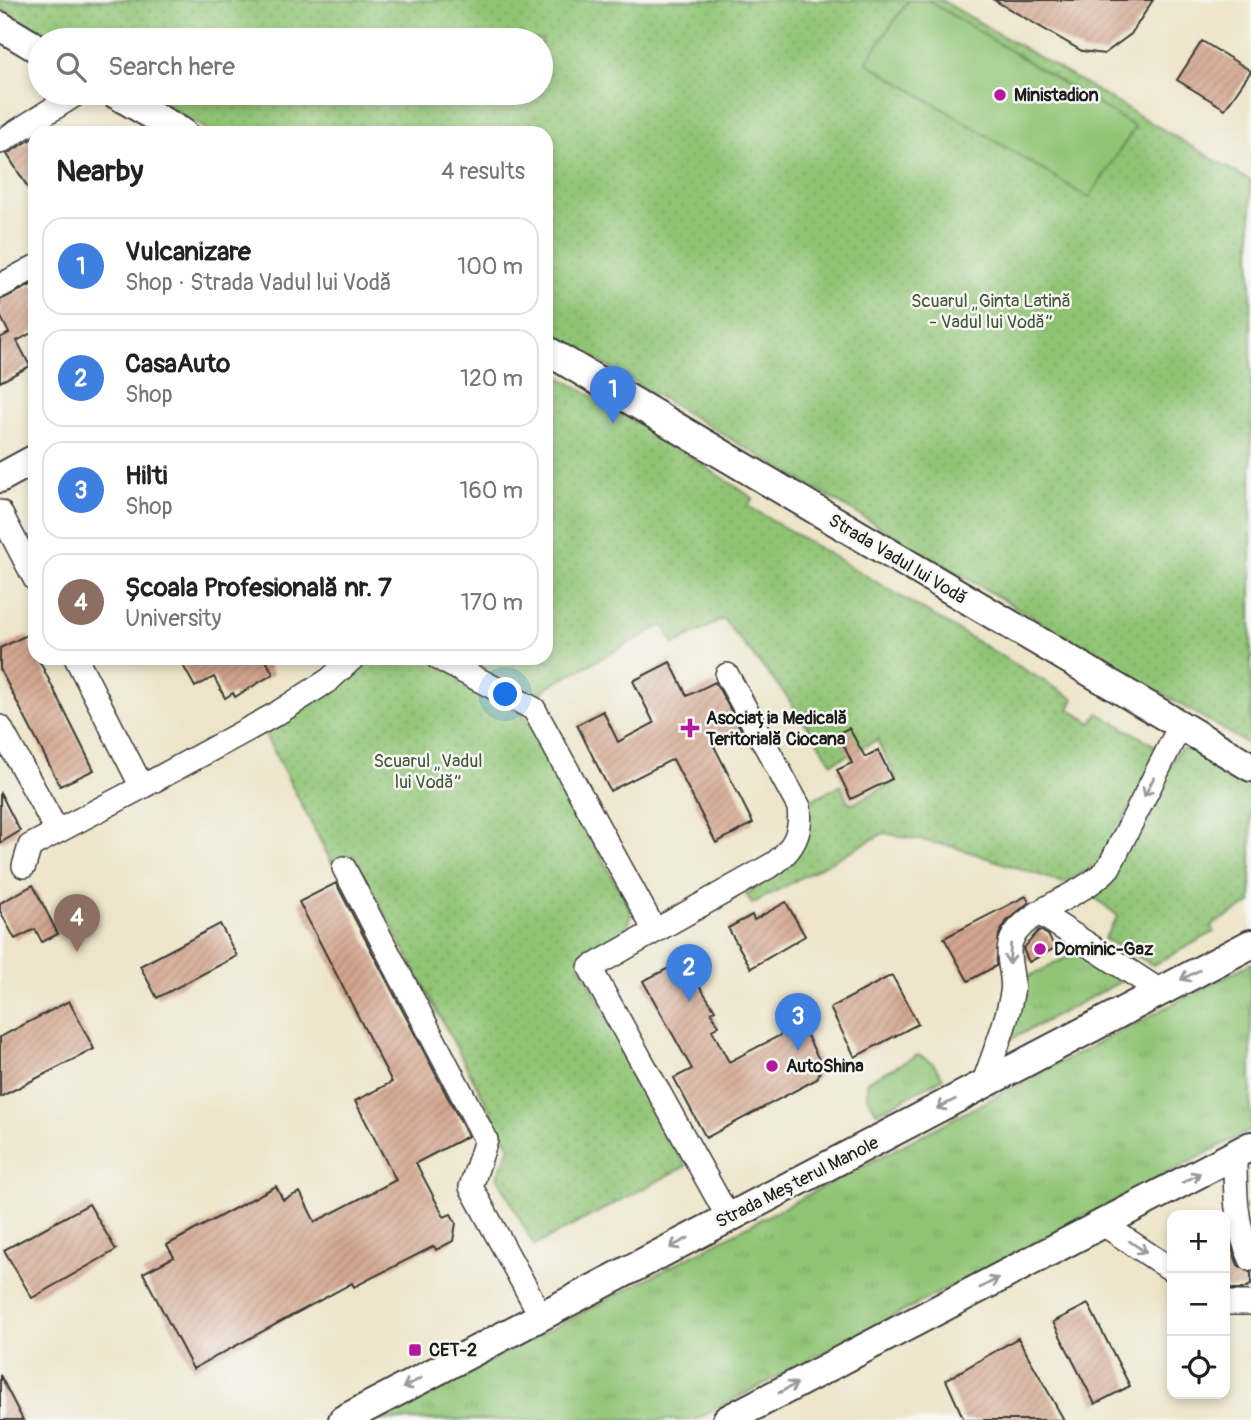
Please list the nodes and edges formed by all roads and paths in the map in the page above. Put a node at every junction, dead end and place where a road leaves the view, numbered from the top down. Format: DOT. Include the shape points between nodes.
graph roads {
  1 [pos="0,26"];
  2 [pos="28,43"];
  3 [pos="59,105"];
  4 [pos="135,105"];
  5 [pos="171,126"];
  6 [pos="0,142"];
  7 [pos="28,271"];
  8 [pos="0,286"];
  9 [pos="553,353"];
  10 [pos="28,463"];
  11 [pos="0,478"];
  12 [pos="0,512"];
  13 [pos="28,566"];
  14 [pos="80,665"];
  15 [pos="345,665"];
  16 [pos="451,665"];
  17 [pos="727,675"];
  18 [pos="1180,726"];
  19 [pos="0,727"];
  20 [pos="1251,768"];
  21 [pos="142,788"];
  22 [pos="57,831"];
  23 [pos="24,866"];
  24 [pos="344,868"];
  25 [pos="1041,914"];
  26 [pos="654,929"];
  27 [pos="1251,944"];
  28 [pos="1160,991"];
  29 [pos="983,1085"];
  30 [pos="1243,1151"];
  31 [pos="728,1217"];
  32 [pos="1103,1224"];
  33 [pos="1233,1242"];
  34 [pos="1251,1259"];
  35 [pos="1167,1267"];
  36 [pos="1230,1303"];
  37 [pos="1251,1303"];
  38 [pos="541,1316"];
  39 [pos="343,1420"];
  40 [pos="727,1420"];
  1 -- 2 [label="main road"];
  3 -- 6 [label="lane"];
  4 -- 5 [label="main road"];
  7 -- 8 [label="lane"];
  9 -- 18 [label="main road, Strada Vadul lui Vodă"];
  10 -- 11 [label="main road"];
  12 -- 13 [label="lane"];
  14 -- 21 [label="lane"];
  15 -- 21 [label="lane" via="276,713"];
  16 -- 26 [label="lane" via="534,709"];
  17 -- 26 [label="lane" via="799,807 798,835 790,851 775,863"];
  18 -- 20 [label="main road, Strada Vadul lui Vodă"];
  18 -- 25 [label="lane, one-way" via="1109,867"];
  19 -- 22 [label="lane"];
  21 -- 22 [label="lane"];
  22 -- 23 [label="lane" via="30,846"];
  24 -- 38 [label="lane" via="486,1140 471,1187"];
  25 -- 28 [label="lane"];
  25 -- 29 [label="lane, one-way" via="1018,930 1009,947 1013,990"];
  26 -- 31 [label="lane" via="590,968"];
  27 -- 28 [label="main road, Strada Meșterul Manole, one-way"];
  28 -- 29 [label="main road, Strada Meșterul Manole"];
  29 -- 31 [label="main road, Strada Meșterul Manole, one-way"];
  32 -- 30 [label="main road, one-way"];
  30 -- 33 [label="lane"];
  31 -- 38 [label="main road, Strada Meșterul Manole, one-way"];
  32 -- 35 [label="lane, one-way"];
  40 -- 32 [label="main road, one-way"];
  33 -- 34 [label="lane"];
  36 -- 37 [label="lane"];
  38 -- 39 [label="main road, Strada Meșterul Manole, one-way"];
}
